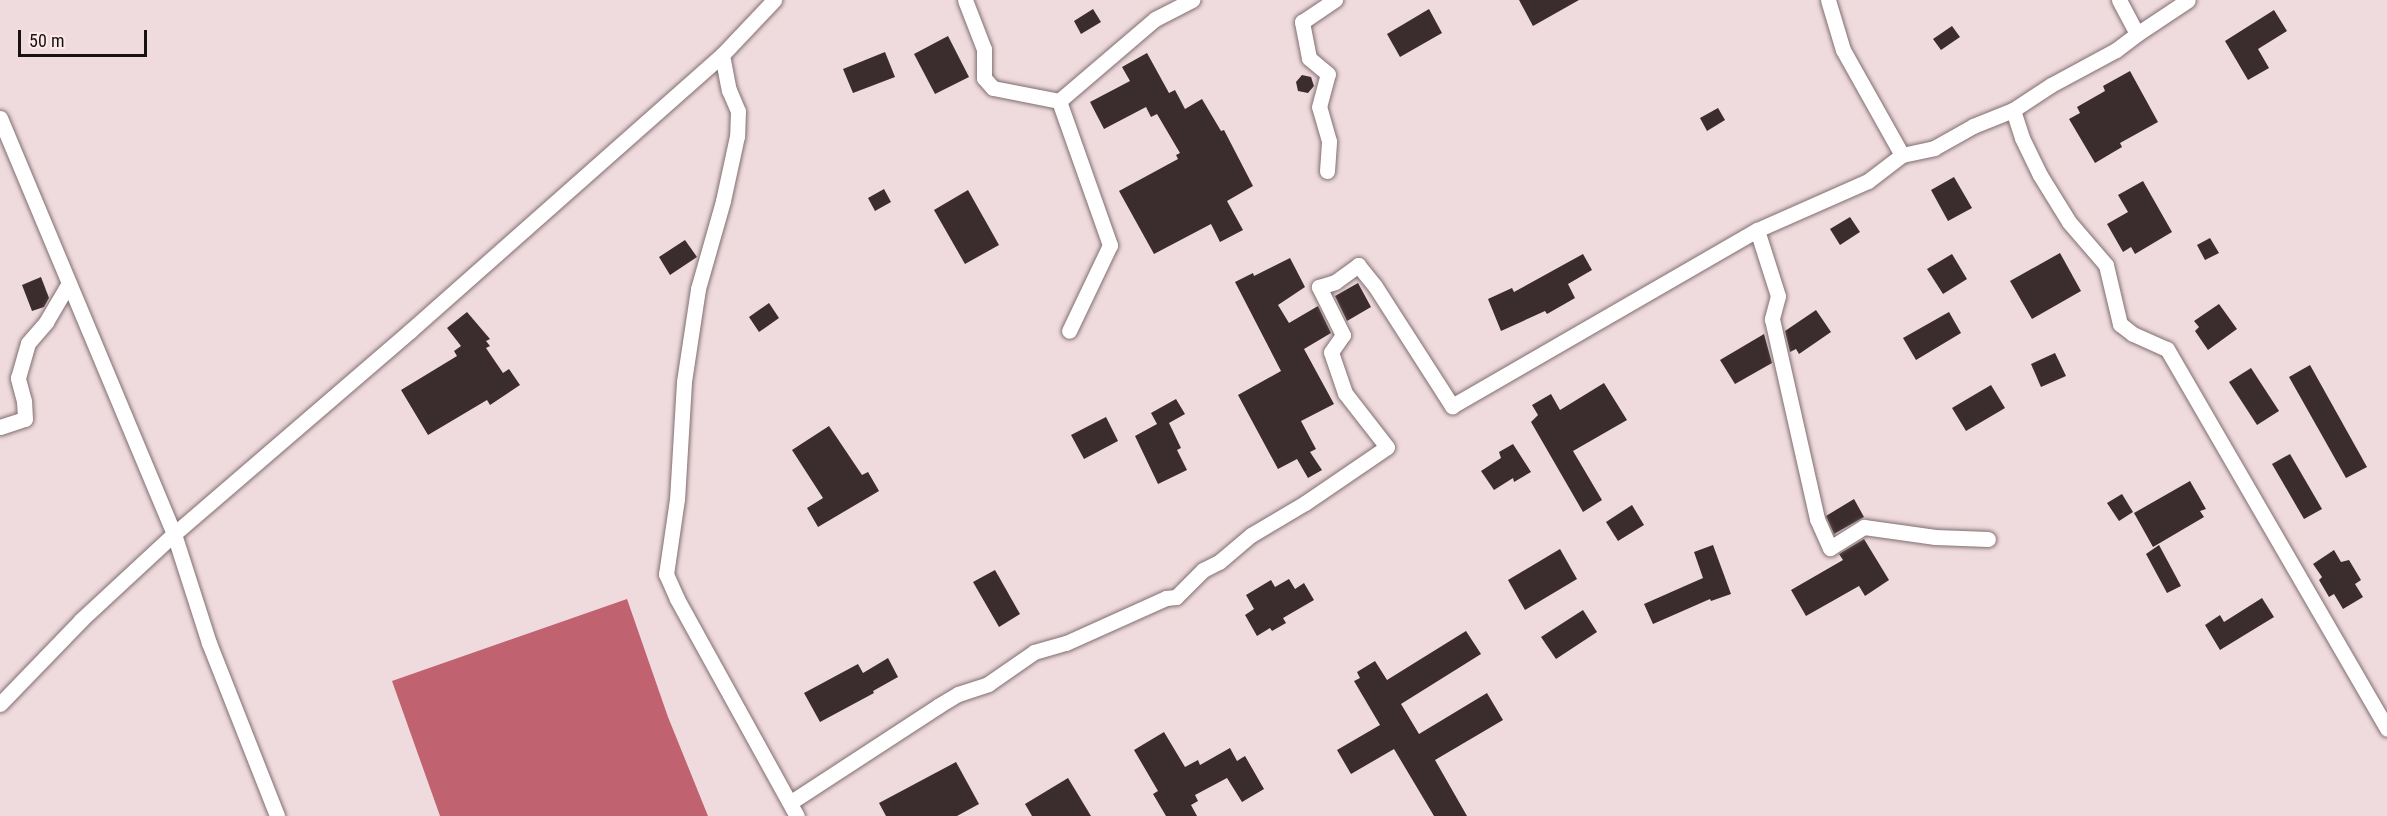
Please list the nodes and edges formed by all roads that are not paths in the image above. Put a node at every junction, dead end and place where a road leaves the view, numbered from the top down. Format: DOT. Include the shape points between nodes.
graph roads {
  1 [pos="774,0"];
  2 [pos="964,0"];
  3 [pos="1192,0"];
  4 [pos="1335,0"];
  5 [pos="1828,0"];
  6 [pos="2119,0"];
  7 [pos="2188,0"];
  8 [pos="2137,34"];
  9 [pos="722,55"];
  10 [pos="1059,100"];
  11 [pos="2013,110"];
  12 [pos="0,118"];
  13 [pos="1902,155"];
  14 [pos="1327,171"];
  15 [pos="1757,230"];
  16 [pos="69,283"];
  17 [pos="1069,331"];
  18 [pos="0,427"];
  19 [pos="174,534"];
  20 [pos="1988,539"];
  21 [pos="0,705"];
  22 [pos="2387,729"];
  23 [pos="794,809"];
  24 [pos="277,816"];
  1 -- 9 [label="street"];
  2 -- 10 [label="street" via="984,49 984,78 993,88"];
  3 -- 10 [label="street" via="1155,19"];
  4 -- 14 [label="street" via="1302,22 1309,58 1328,74 1319,107 1329,141"];
  5 -- 13 [label="street" via="1843,50"];
  6 -- 8 [label="street"];
  7 -- 8 [label="street"];
  8 -- 11 [label="street"];
  9 -- 19 [label="street"];
  9 -- 23 [label="street" via="738,111 737,136 698,289 684,382 677,499 666,574"];
  10 -- 17 [label="street" via="1110,245"];
  11 -- 13 [label="street" via="1934,148"];
  11 -- 22 [label="street" via="2040,175 2069,222 2106,266 2120,324 2167,349"];
  12 -- 16 [label="street"];
  13 -- 15 [label="street" via="1868,181"];
  15 -- 20 [label="street" via="1778,296 1772,319 1817,519 1830,548 1864,527 1935,537"];
  15 -- 23 [label="street" via="1452,406 1358,265 1335,282 1319,287 1343,335 1331,352 1345,393 1387,447 1251,534 1219,562 1203,570 1176,597 1066,643 1034,652 988,684 958,694"];
  16 -- 18 [label="street" via="28,344 18,378 25,419"];
  16 -- 19 [label="street"];
  19 -- 21 [label="street" via="81,620"];
  19 -- 24 [label="street" via="209,643"];
}
